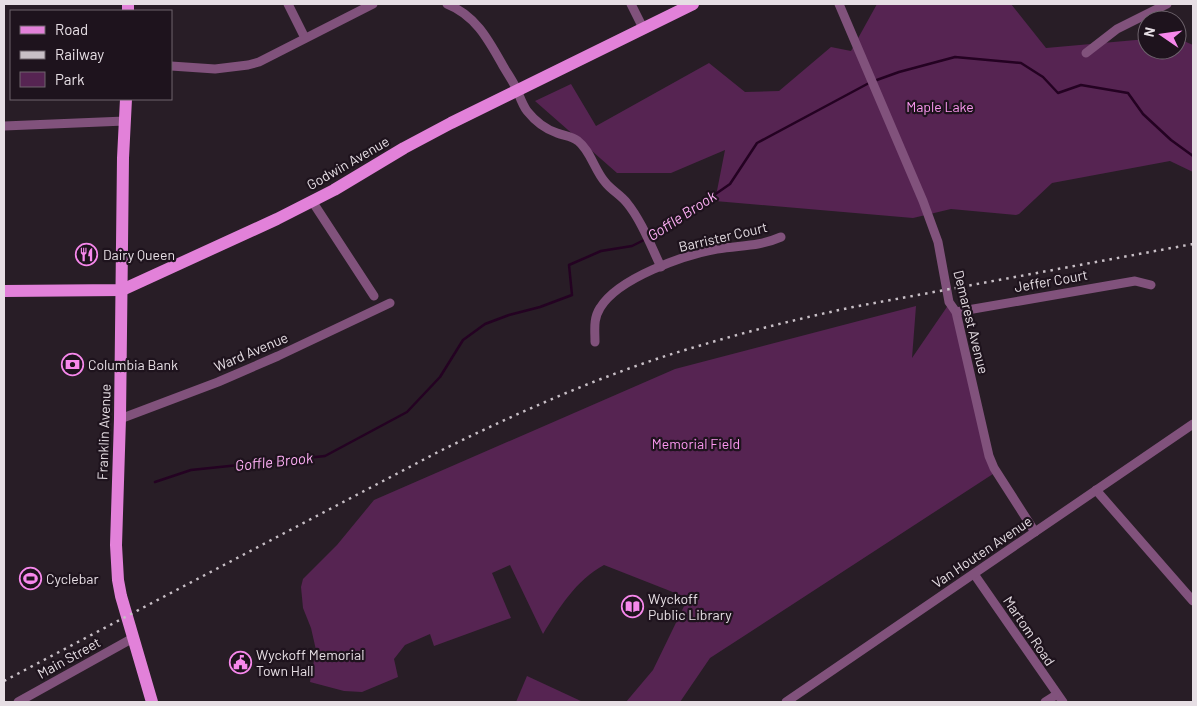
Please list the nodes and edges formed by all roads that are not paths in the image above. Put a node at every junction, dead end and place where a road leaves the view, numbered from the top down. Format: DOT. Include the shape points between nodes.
graph roads {
  1 [pos="288,4"];
  2 [pos="373,4"];
  3 [pos="447,4"];
  4 [pos="630,4"];
  5 [pos="693,4"];
  6 [pos="839,4"];
  7 [pos="1167,4"];
  8 [pos="643,28"];
  9 [pos="306,38"];
  10 [pos="1086,52"];
  11 [pos="172,66"];
  12 [pos="517,90"];
  13 [pos="126,100"];
  14 [pos="125,120"];
  15 [pos="4,126"];
  16 [pos="312,201"];
  17 [pos="781,236"];
  18 [pos="661,267"];
  19 [pos="1151,285"];
  20 [pos="122,290"];
  21 [pos="4,292"];
  22 [pos="374,296"];
  23 [pos="390,303"];
  24 [pos="956,312"];
  25 [pos="595,342"];
  26 [pos="120,419"];
  27 [pos="1193,424"];
  28 [pos="1096,490"];
  29 [pos="1035,532"];
  30 [pos="974,574"];
  31 [pos="1193,601"];
  32 [pos="133,638"];
  33 [pos="1056,695"];
  34 [pos="28,699"];
  35 [pos="18,702"];
  36 [pos="152,702"];
  37 [pos="786,702"];
  38 [pos="1045,702"];
  39 [pos="1063,702"];
  1 -- 9 [label="street"];
  2 -- 9 [label="street"];
  3 -- 12 [label="street" via="465,14 481,30"];
  4 -- 8 [label="street"];
  5 -- 8 [label="main road, Godwin Avenue"];
  6 -- 24 [label="street, Demarest Avenue" via="923,201 938,242 949,302"];
  7 -- 10 [label="street" via="1117,29"];
  8 -- 12 [label="main road, Godwin Avenue"];
  9 -- 11 [label="street" via="248,65 216,69"];
  12 -- 16 [label="main road, Godwin Avenue"];
  12 -- 18 [label="street" via="536,121 571,137 585,149 605,183 636,215"];
  13 -- 14 [label="main road, Franklin Avenue"];
  14 -- 15 [label="street"];
  14 -- 20 [label="main road, Franklin Avenue"];
  16 -- 20 [label="main road, Godwin Avenue"];
  16 -- 22 [label="street"];
  17 -- 18 [label="street, Barrister Court" via="756,245 691,256"];
  18 -- 25 [label="street, Barrister Court" via="631,280 605,301 596,317"];
  19 -- 24 [label="street, Jeffer Court" via="1135,281"];
  20 -- 21 [label="main road, Godwin Avenue"];
  20 -- 26 [label="main road, Franklin Avenue"];
  23 -- 26 [label="street, Ward Avenue" via="218,382"];
  24 -- 29 [label="street, Demarest Avenue" via="989,456"];
  26 -- 32 [label="main road, Franklin Avenue" via="117,564 121,596"];
  27 -- 28 [label="street, Van Houten Avenue"];
  28 -- 29 [label="street, Van Houten Avenue"];
  28 -- 31 [label="street"];
  29 -- 30 [label="street, Van Houten Avenue"];
  30 -- 33 [label="street, Martom Road"];
  30 -- 37 [label="street, Van Houten Avenue"];
  32 -- 34 [label="street, Main Street"];
  32 -- 36 [label="main road, Franklin Avenue"];
  33 -- 38 [label="street"];
  33 -- 39 [label="street, Martom Road"];
  34 -- 35 [label="street, Main Street"];
}
